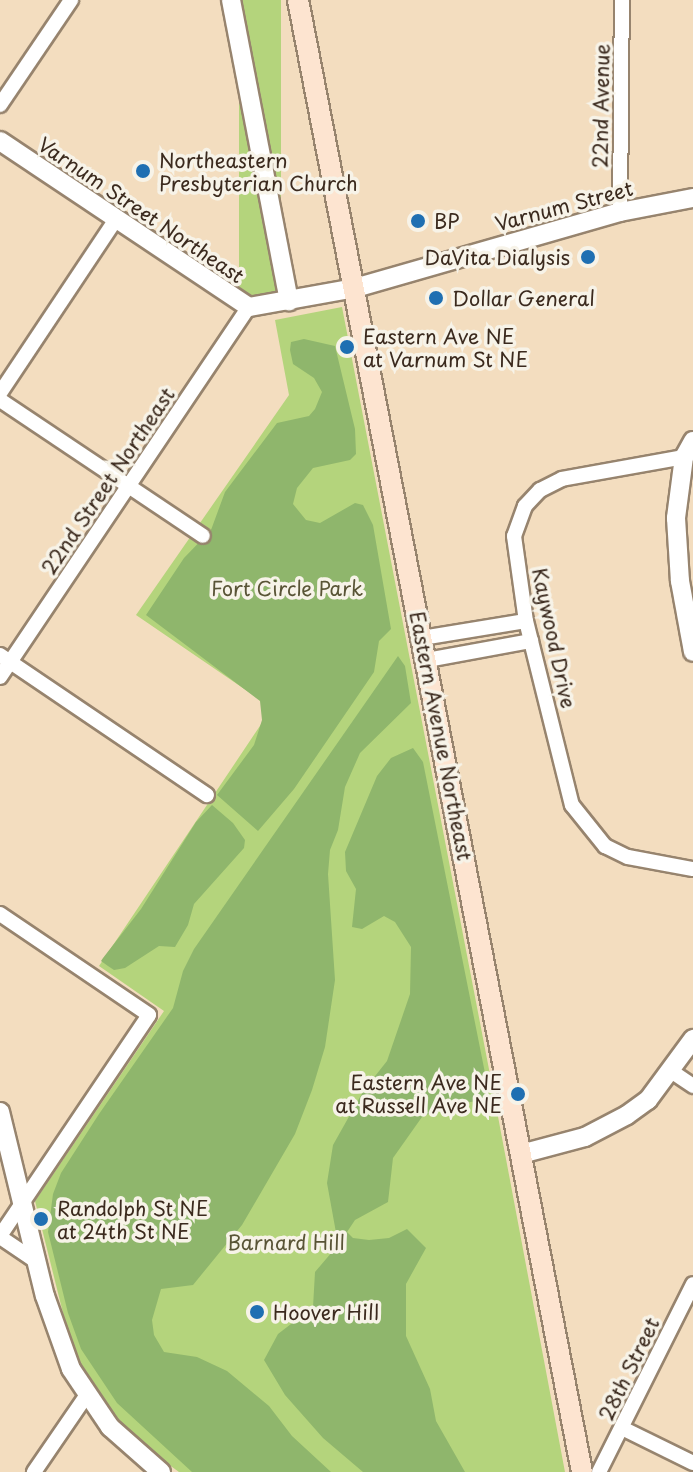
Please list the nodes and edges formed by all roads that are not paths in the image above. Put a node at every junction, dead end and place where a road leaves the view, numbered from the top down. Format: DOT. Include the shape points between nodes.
graph roads {
  1 [pos="71,0"];
  2 [pos="231,0"];
  3 [pos="298,0"];
  4 [pos="622,0"];
  5 [pos="0,105"];
  6 [pos="0,141"];
  7 [pos="693,198"];
  8 [pos="620,212"];
  9 [pos="116,219"];
  10 [pos="355,288"];
  11 [pos="289,301"];
  12 [pos="249,307"];
  13 [pos="0,393"];
  14 [pos="0,400"];
  15 [pos="688,449"];
  16 [pos="128,486"];
  17 [pos="203,536"];
  18 [pos="526,621"];
  19 [pos="422,638"];
  20 [pos="531,641"];
  21 [pos="693,652"];
  22 [pos="5,658"];
  23 [pos="427,660"];
  24 [pos="0,677"];
  25 [pos="207,795"];
  26 [pos="693,869"];
  27 [pos="0,914"];
  28 [pos="693,1039"];
  29 [pos="671,1071"];
  30 [pos="693,1086"];
  31 [pos="0,1112"];
  32 [pos="521,1154"];
  33 [pos="21,1204"];
  34 [pos="0,1236"];
  35 [pos="37,1262"];
  36 [pos="693,1284"];
  37 [pos="86,1396"];
  38 [pos="622,1428"];
  39 [pos="693,1463"];
  40 [pos="34,1472"];
  41 [pos="161,1472"];
  42 [pos="582,1472"];
  43 [pos="599,1472"];
  1 -- 5 [label="street"];
  2 -- 11 [label="street"];
  3 -- 10 [label="main road, Eastern Avenue Northeast"];
  4 -- 8 [label="street, 22nd Avenue"];
  6 -- 9 [label="street, Varnum Street Northeast"];
  7 -- 8 [label="street, Varnum Street"];
  8 -- 10 [label="street, Varnum Street"];
  9 -- 12 [label="street, Varnum Street Northeast"];
  9 -- 13 [label="street"];
  10 -- 11 [label="street, Varnum Street Northeast"];
  10 -- 19 [label="main road, Eastern Avenue Northeast"];
  11 -- 12 [label="street, Varnum Street Northeast"];
  12 -- 16 [label="street, 22nd Street Northeast"];
  14 -- 16 [label="street"];
  15 -- 18 [label="street, Kaywood Drive" via="562,479 540,490 525,506 514,536"];
  15 -- 21 [label="street" via="676,518"];
  16 -- 17 [label="street"];
  16 -- 22 [label="street, 22nd Street Northeast"];
  18 -- 19 [label="street"];
  18 -- 20 [label="street, Kaywood Drive"];
  19 -- 23 [label="main road, Eastern Avenue Northeast"];
  20 -- 23 [label="street"];
  20 -- 26 [label="street, Kaywood Drive" via="572,805 605,846 628,857"];
  22 -- 24 [label="street, 22nd Street Northeast"];
  22 -- 25 [label="street"];
  23 -- 32 [label="main road, Eastern Avenue Northeast"];
  27 -- 33 [label="street" via="149,1015"];
  28 -- 29 [label="street"];
  29 -- 30 [label="street"];
  29 -- 32 [label="street" via="648,1100 606,1127"];
  31 -- 33 [label="street"];
  32 -- 42 [label="main road, Eastern Avenue Northeast"];
  33 -- 34 [label="street"];
  33 -- 35 [label="street"];
  34 -- 35 [label="street"];
  35 -- 37 [label="street" via="61,1344"];
  36 -- 38 [label="street, 28th Street"];
  37 -- 40 [label="street"];
  37 -- 41 [label="street" via="121,1438"];
  38 -- 39 [label="street"];
  38 -- 43 [label="street, 28th Street"];
}
